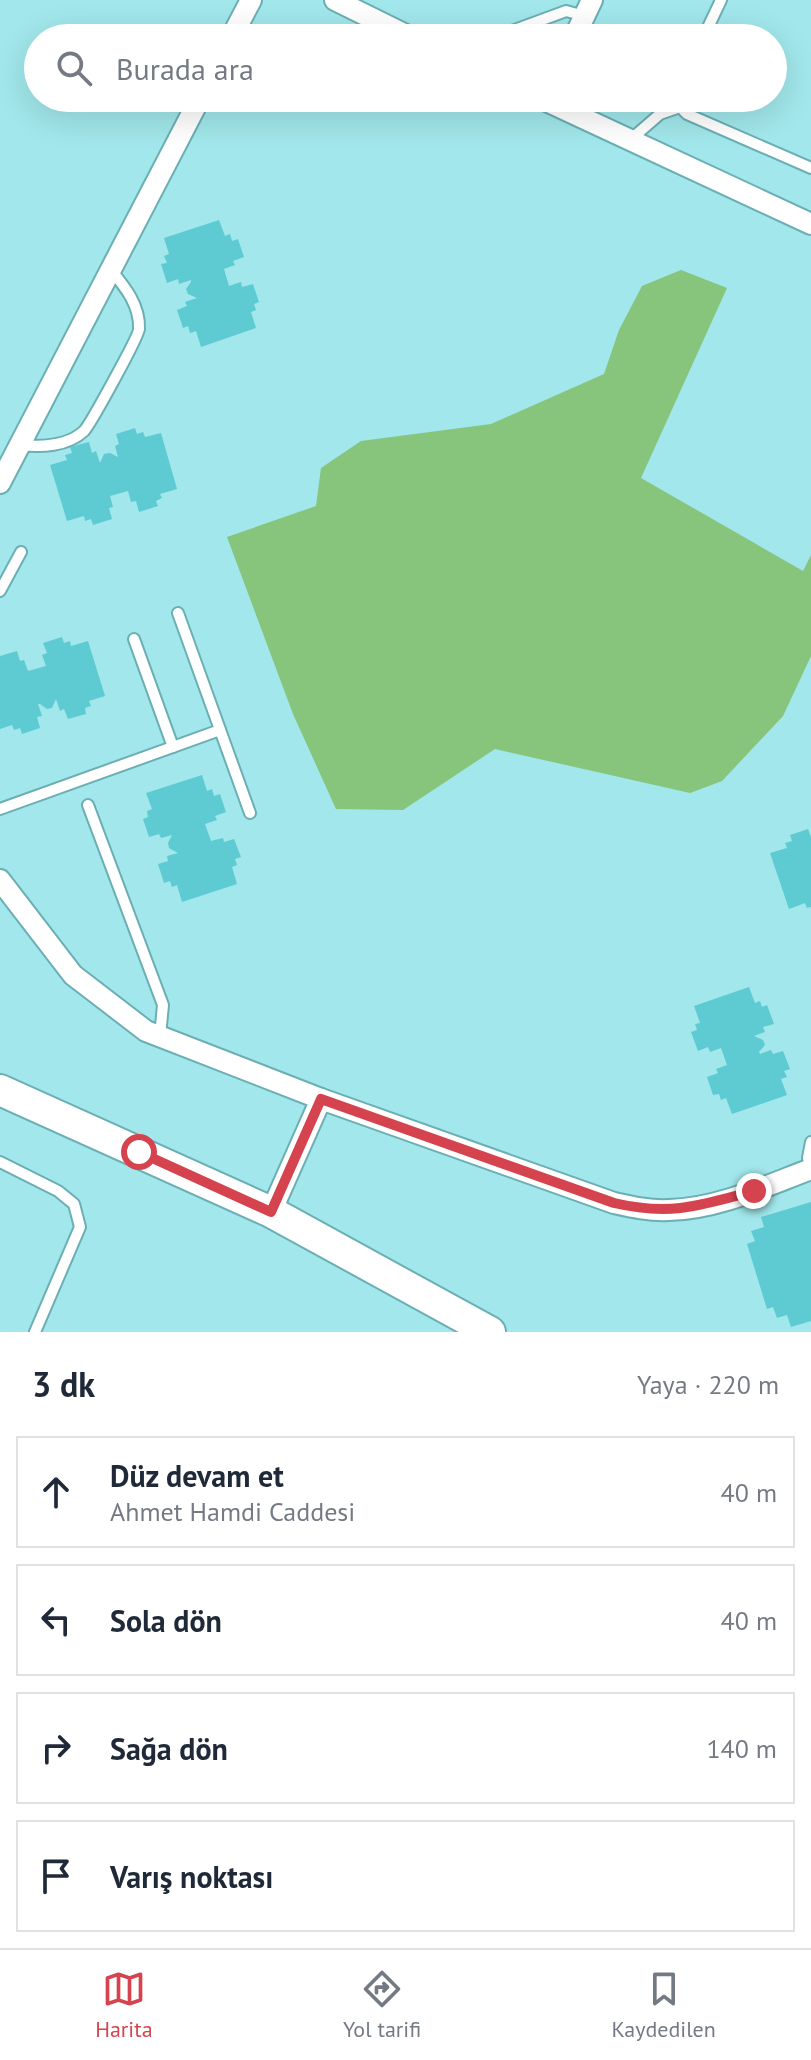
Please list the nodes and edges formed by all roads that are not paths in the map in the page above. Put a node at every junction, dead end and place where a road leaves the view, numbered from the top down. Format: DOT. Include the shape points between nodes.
graph roads {
  1 [pos="251,0"];
  2 [pos="335,0"];
  3 [pos="721,0"];
  4 [pos="588,8"];
  5 [pos="238,24"];
  6 [pos="384,24"];
  7 [pos="531,24"];
  8 [pos="710,24"];
  9 [pos="193,112"];
  10 [pos="571,112"];
  11 [pos="663,112"];
  12 [pos="686,112"];
  13 [pos="630,140"];
  14 [pos="811,168"];
  15 [pos="811,224"];
  16 [pos="111,270"];
  17 [pos="20,445"];
  18 [pos="0,483"];
  19 [pos="21,552"];
  20 [pos="0,591"];
  21 [pos="178,613"];
  22 [pos="134,639"];
  23 [pos="220,730"];
  24 [pos="173,747"];
  25 [pos="88,805"];
  26 [pos="0,809"];
  27 [pos="250,813"];
  28 [pos="0,880"];
  29 [pos="160,1036"];
  30 [pos="0,1090"];
  31 [pos="321,1099"];
  32 [pos="811,1142"];
  33 [pos="0,1162"];
  34 [pos="811,1169"];
  35 [pos="271,1212"];
  36 [pos="35,1332"];
  37 [pos="490,1332"];
  1 -- 5 [label="street"];
  2 -- 6 [label="street"];
  3 -- 8 [label="lane"];
  4 -- 7 [label="lane"];
  9 -- 16 [label="street"];
  10 -- 13 [label="street"];
  11 -- 13 [label="lane"];
  12 -- 14 [label="lane"];
  13 -- 15 [label="street"];
  16 -- 17 [label="street"];
  16 -- 17 [label="lane" via="137,308 139,332 85,431 43,447"];
  17 -- 18 [label="street"];
  19 -- 20 [label="lane"];
  21 -- 23 [label="lane"];
  22 -- 24 [label="lane"];
  23 -- 24 [label="lane"];
  23 -- 27 [label="lane"];
  24 -- 26 [label="lane"];
  25 -- 29 [label="lane" via="163,1005"];
  28 -- 29 [label="street" via="73,975"];
  29 -- 31 [label="street"];
  30 -- 35 [label="street"];
  31 -- 34 [label="street" via="644,1210 692,1207"];
  31 -- 35 [label="street"];
  32 -- 34 [label="lane"];
  33 -- 36 [label="lane" via="58,1191 74,1204 80,1227"];
  35 -- 37 [label="street"];
}
